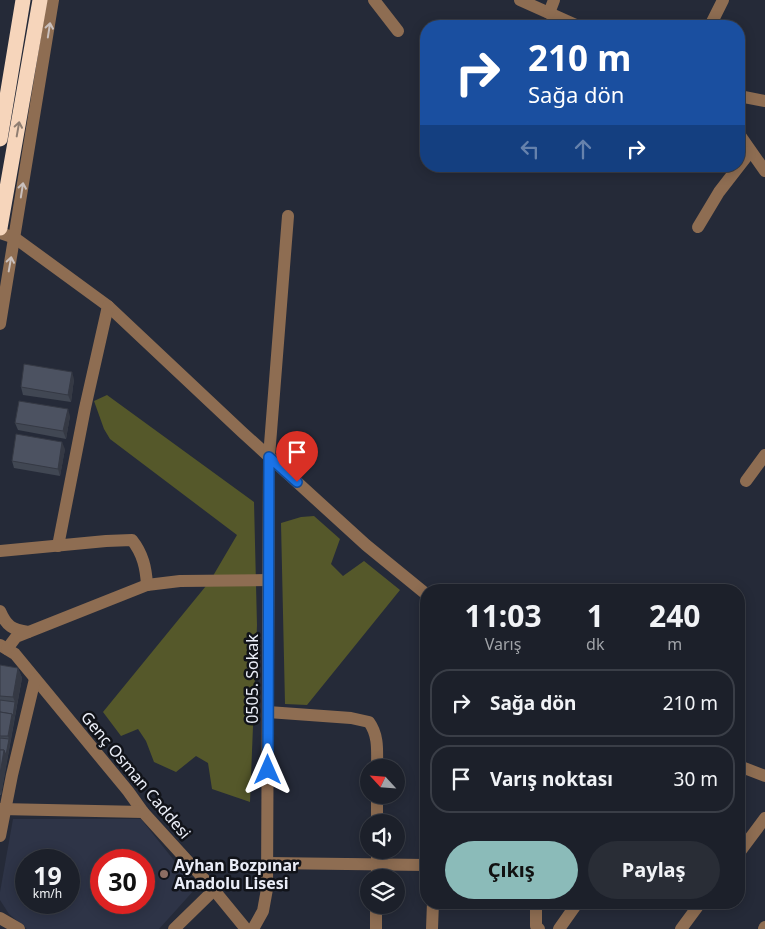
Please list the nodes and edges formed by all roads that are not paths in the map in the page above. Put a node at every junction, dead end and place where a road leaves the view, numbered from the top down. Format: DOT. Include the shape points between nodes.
graph roads {
  1 [pos="22,0"];
  2 [pos="40,0"];
  3 [pos="54,0"];
  4 [pos="374,0"];
  5 [pos="520,0"];
  6 [pos="554,0"];
  7 [pos="724,0"];
  8 [pos="549,13"];
  9 [pos="565,20"];
  10 [pos="713,20"];
  11 [pos="398,31"];
  12 [pos="745,97"];
  13 [pos="765,101"];
  14 [pos="0,139"];
  15 [pos="745,144"];
  16 [pos="750,152"];
  17 [pos="745,158"];
  18 [pos="765,171"];
  19 [pos="734,172"];
  20 [pos="2,211"];
  21 [pos="18,216"];
  22 [pos="288,216"];
  23 [pos="698,227"];
  24 [pos="0,228"];
  25 [pos="0,233"];
  26 [pos="15,238"];
  27 [pos="108,306"];
  28 [pos="0,324"];
  29 [pos="765,455"];
  30 [pos="269,457"];
  31 [pos="746,481"];
  32 [pos="58,546"];
  33 [pos="0,551"];
  34 [pos="268,580"];
  35 [pos="147,585"];
  36 [pos="420,589"];
  37 [pos="0,612"];
  38 [pos="28,632"];
  39 [pos="4,647"];
  40 [pos="35,679"];
  41 [pos="268,712"];
  42 [pos="377,759"];
  43 [pos="745,768"];
  44 [pos="765,776"];
  45 [pos="3,810"];
  46 [pos="143,812"];
  47 [pos="765,818"];
  48 [pos="0,836"];
  49 [pos="745,844"];
  50 [pos="377,859"];
  51 [pos="267,863"];
  52 [pos="377,863"];
  53 [pos="420,865"];
  54 [pos="377,869"];
  55 [pos="214,890"];
  56 [pos="433,909"];
  57 [pos="536,909"];
  58 [pos="573,909"];
  59 [pos="696,909"];
  60 [pos="376,914"];
  61 [pos="0,918"];
  62 [pos="246,928"];
  63 [pos="19,929"];
  64 [pos="174,929"];
  65 [pos="376,929"];
  66 [pos="432,929"];
  67 [pos="539,929"];
  68 [pos="559,929"];
  69 [pos="681,929"];
  1 -- 14 [label="highway"];
  20 -- 2 [label="highway, one-way"];
  21 -- 3 [label="street, one-way"];
  4 -- 11 [label="street"];
  5 -- 8 [label="street"];
  6 -- 8 [label="street"];
  7 -- 10 [label="street"];
  8 -- 9 [label="street"];
  12 -- 13 [label="street"];
  15 -- 16 [label="street"];
  16 -- 17 [label="street"];
  16 -- 18 [label="street"];
  19 -- 23 [label="street"];
  20 -- 21 [label="street"];
  20 -- 24 [label="highway"];
  21 -- 26 [label="street"];
  22 -- 30 [label="street, 0505. Sokak"];
  25 -- 26 [label="street"];
  26 -- 27 [label="street"];
  28 -- 26 [label="street, one-way"];
  27 -- 30 [label="street"];
  27 -- 32 [label="street"];
  29 -- 31 [label="street"];
  30 -- 34 [label="street, 0505. Sokak"];
  30 -- 36 [label="street"];
  32 -- 33 [label="street"];
  32 -- 35 [label="street" via="132,540 146,566"];
  34 -- 35 [label="street" via="180,580"];
  34 -- 41 [label="street, 0505. Sokak"];
  35 -- 38 [label="street"];
  37 -- 38 [label="street" via="12,628"];
  38 -- 39 [label="street"];
  39 -- 40 [label="street, Genç Osman Caddesi" via="15,654"];
  40 -- 45 [label="street"];
  40 -- 46 [label="street, Genç Osman Caddesi"];
  41 -- 42 [label="street" via="369,722 377,738"];
  41 -- 51 [label="street, 0505. Sokak"];
  43 -- 44 [label="street"];
  45 -- 46 [label="street"];
  45 -- 48 [label="street"];
  46 -- 55 [label="street, Genç Osman Caddesi"];
  47 -- 49 [label="street"];
  50 -- 52 [label="street"];
  51 -- 52 [label="street"];
  51 -- 62 [label="street, 0505. Sokak" via="263,911"];
  52 -- 53 [label="street"];
  52 -- 54 [label="street"];
  55 -- 62 [label="street, Genç Osman Caddesi"];
  55 -- 64 [label="street"];
  56 -- 66 [label="street"];
  57 -- 67 [label="street" via="536,926"];
  58 -- 68 [label="street"];
  59 -- 69 [label="street"];
  60 -- 65 [label="street"];
  61 -- 63 [label="street"];
}
